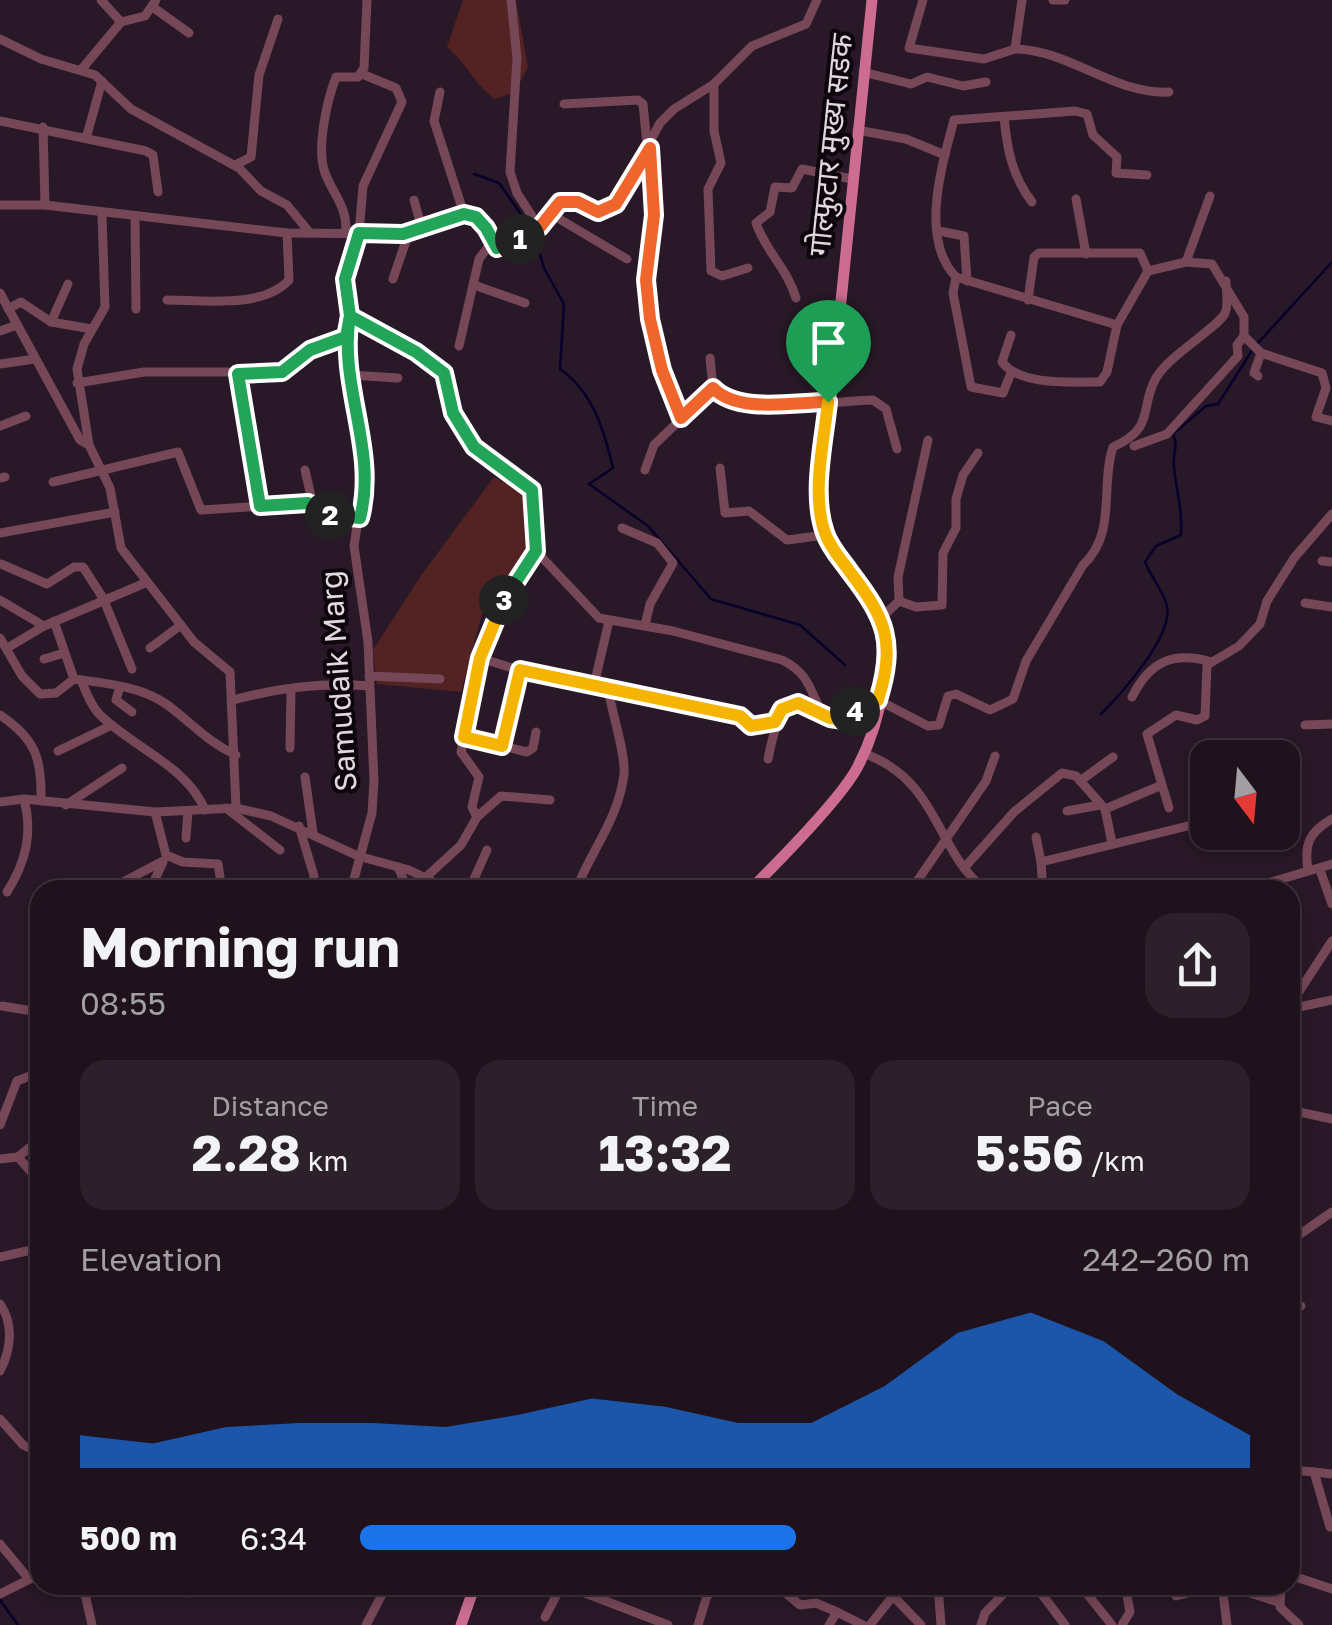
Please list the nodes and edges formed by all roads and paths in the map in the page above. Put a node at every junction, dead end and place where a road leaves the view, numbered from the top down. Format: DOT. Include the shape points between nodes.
graph roads {
  1 [pos="101,0"];
  2 [pos="367,0"];
  3 [pos="511,0"];
  4 [pos="818,0"];
  5 [pos="872,0"];
  6 [pos="923,0"];
  7 [pos="1022,0"];
  8 [pos="1053,0"];
  9 [pos="1064,0"];
  10 [pos="155,4"];
  11 [pos="278,20"];
  12 [pos="121,22"];
  13 [pos="189,33"];
  14 [pos="0,39"];
  15 [pos="1015,49"];
  16 [pos="81,70"];
  17 [pos="863,72"];
  18 [pos="362,74"];
  19 [pos="102,81"];
  20 [pos="986,82"];
  21 [pos="714,84"];
  22 [pos="440,92"];
  23 [pos="1169,92"];
  24 [pos="564,104"];
  25 [pos="1004,118"];
  26 [pos="0,121"];
  27 [pos="43,127"];
  28 [pos="856,130"];
  29 [pos="86,135"];
  30 [pos="650,148"];
  31 [pos="945,155"];
  32 [pos="235,164"];
  33 [pos="1147,175"];
  34 [pos="852,179"];
  35 [pos="158,192"];
  36 [pos="1210,196"];
  37 [pos="414,200"];
  38 [pos="1076,200"];
  39 [pos="1032,202"];
  40 [pos="0,205"];
  41 [pos="46,205"];
  42 [pos="464,214"];
  43 [pos="550,214"];
  44 [pos="102,215"];
  45 [pos="136,218"];
  46 [pos="540,227"];
  47 [pos="422,228"];
  48 [pos="1198,228"];
  49 [pos="939,231"];
  50 [pos="346,232"];
  51 [pos="409,232"];
  52 [pos="310,233"];
  53 [pos="359,233"];
  54 [pos="287,234"];
  55 [pos="491,243"];
  56 [pos="1086,254"];
  57 [pos="627,259"];
  58 [pos="1186,262"];
  59 [pos="1202,263"];
  60 [pos="748,268"];
  61 [pos="1148,270"];
  62 [pos="393,278"];
  63 [pos="962,279"];
  64 [pos="1226,282"];
  65 [pos="68,284"];
  66 [pos="474,285"];
  67 [pos="0,294"];
  68 [pos="796,298"];
  69 [pos="166,300"];
  70 [pos="1028,300"];
  71 [pos="525,303"];
  72 [pos="8,309"];
  73 [pos="136,309"];
  74 [pos="350,316"];
  75 [pos="51,322"];
  76 [pos="17,325"];
  77 [pos="1117,325"];
  78 [pos="92,329"];
  79 [pos="0,331"];
  80 [pos="1011,335"];
  81 [pos="346,337"];
  82 [pos="1254,345"];
  83 [pos="458,346"];
  84 [pos="710,358"];
  85 [pos="35,360"];
  86 [pos="0,364"];
  87 [pos="1011,372"];
  88 [pos="238,374"];
  89 [pos="350,375"];
  90 [pos="1258,376"];
  91 [pos="1328,377"];
  92 [pos="398,378"];
  93 [pos="77,383"];
  94 [pos="713,388"];
  95 [pos="828,402"];
  96 [pos="26,416"];
  97 [pos="681,418"];
  98 [pos="1332,421"];
  99 [pos="0,426"];
  100 [pos="928,440"];
  101 [pos="89,445"];
  102 [pos="1134,446"];
  103 [pos="898,449"];
  104 [pos="978,453"];
  105 [pos="98,468"];
  106 [pos="720,468"];
  107 [pos="305,470"];
  108 [pos="645,470"];
  109 [pos="53,482"];
  110 [pos="260,506"];
  111 [pos="314,508"];
  112 [pos="114,512"];
  113 [pos="1332,514"];
  114 [pos="360,518"];
  115 [pos="622,528"];
  116 [pos="0,533"];
  117 [pos="825,535"];
  118 [pos="536,551"];
  119 [pos="1,564"];
  120 [pos="145,583"];
  121 [pos="103,598"];
  122 [pos="0,600"];
  123 [pos="899,601"];
  124 [pos="1305,603"];
  125 [pos="1332,607"];
  126 [pos="881,618"];
  127 [pos="609,621"];
  128 [pos="49,624"];
  129 [pos="644,624"];
  130 [pos="181,625"];
  131 [pos="0,638"];
  132 [pos="9,647"];
  133 [pos="150,648"];
  134 [pos="64,653"];
  135 [pos="480,658"];
  136 [pos="44,659"];
  137 [pos="1212,662"];
  138 [pos="132,669"];
  139 [pos="520,670"];
  140 [pos="440,679"];
  141 [pos="78,680"];
  142 [pos="369,681"];
  143 [pos="594,685"];
  144 [pos="120,688"];
  145 [pos="608,688"];
  146 [pos="291,689"];
  147 [pos="1132,697"];
  148 [pos="233,700"];
  149 [pos="878,700"];
  150 [pos="132,712"];
  151 [pos="822,714"];
  152 [pos="0,716"];
  153 [pos="775,722"];
  154 [pos="1332,724"];
  155 [pos="112,725"];
  156 [pos="1305,725"];
  157 [pos="536,732"];
  158 [pos="464,737"];
  159 [pos="502,746"];
  160 [pos="290,748"];
  161 [pos="58,751"];
  162 [pos="236,754"];
  163 [pos="863,754"];
  164 [pos="994,756"];
  165 [pos="1112,757"];
  166 [pos="768,759"];
  167 [pos="122,768"];
  168 [pos="304,777"];
  169 [pos="1080,781"];
  170 [pos="1162,784"];
  171 [pos="24,798"];
  172 [pos="550,800"];
  173 [pos="41,801"];
  174 [pos="0,802"];
  175 [pos="66,805"];
  176 [pos="1102,807"];
  177 [pos="231,808"];
  178 [pos="1170,808"];
  179 [pos="205,810"];
  180 [pos="188,811"];
  181 [pos="154,812"];
  182 [pos="1067,812"];
  183 [pos="477,816"];
  184 [pos="1332,819"];
  185 [pos="299,826"];
  186 [pos="1190,826"];
  187 [pos="946,833"];
  188 [pos="314,834"];
  189 [pos="1036,837"];
  190 [pos="186,838"];
  191 [pos="1112,843"];
  192 [pos="280,850"];
  193 [pos="487,850"];
  194 [pos="358,856"];
  195 [pos="165,858"];
  196 [pos="1041,862"];
  197 [pos="1332,864"];
  198 [pos="398,867"];
  199 [pos="964,868"];
  200 [pos="1308,870"];
  201 [pos="1320,870"];
  202 [pos="426,878"];
  203 [pos="126,880"];
  204 [pos="155,880"];
  205 [pos="220,880"];
  206 [pos="314,880"];
  207 [pos="353,880"];
  208 [pos="404,880"];
  209 [pos="430,880"];
  210 [pos="474,880"];
  211 [pos="580,880"];
  212 [pos="759,880"];
  213 [pos="917,880"];
  214 [pos="973,880"];
  215 [pos="1042,880"];
  216 [pos="1276,880"];
  217 [pos="8,892"];
  218 [pos="1332,904"];
  219 [pos="1332,941"];
  220 [pos="1300,990"];
  221 [pos="1332,1000"];
  222 [pos="2,1006"];
  223 [pos="1300,1007"];
  224 [pos="30,1011"];
  225 [pos="30,1076"];
  226 [pos="1300,1112"];
  227 [pos="1332,1118"];
  228 [pos="0,1124"];
  229 [pos="30,1147"];
  230 [pos="18,1157"];
  231 [pos="0,1158"];
  232 [pos="30,1175"];
  233 [pos="1332,1212"];
  234 [pos="1300,1234"];
  235 [pos="30,1250"];
  236 [pos="0,1257"];
  237 [pos="0,1304"];
  238 [pos="0,1371"];
  239 [pos="2,1425"];
  240 [pos="30,1449"];
  241 [pos="1300,1471"];
  242 [pos="1314,1472"];
  243 [pos="1332,1474"];
  244 [pos="1330,1527"];
  245 [pos="0,1544"];
  246 [pos="1300,1576"];
  247 [pos="29,1579"];
  248 [pos="1332,1589"];
  249 [pos="0,1594"];
  250 [pos="85,1595"];
  251 [pos="382,1595"];
  252 [pos="472,1595"];
  253 [pos="558,1595"];
  254 [pos="589,1595"];
  255 [pos="708,1595"];
  256 [pos="787,1595"];
  257 [pos="938,1595"];
  258 [pos="1001,1595"];
  259 [pos="1042,1595"];
  260 [pos="1088,1595"];
  261 [pos="1127,1595"];
  262 [pos="1223,1595"];
  263 [pos="1255,1595"];
  264 [pos="1279,1595"];
  265 [pos="893,1596"];
  266 [pos="1278,1602"];
  267 [pos="837,1612"];
  268 [pos="546,1617"];
  269 [pos="92,1625"];
  270 [pos="366,1625"];
  271 [pos="462,1625"];
  272 [pos="668,1625"];
  273 [pos="698,1625"];
  274 [pos="829,1625"];
  275 [pos="867,1625"];
  276 [pos="921,1625"];
  277 [pos="940,1625"];
  278 [pos="981,1625"];
  279 [pos="1065,1625"];
  280 [pos="1112,1625"];
  281 [pos="1122,1625"];
  282 [pos="1226,1625"];
  283 [pos="1299,1625"];
  1 -- 12 [label="street"];
  2 -- 18 [label="street"];
  3 -- 46 [label="street" via="516,58 510,172"];
  4 -- 21 [label="street" via="806,24 752,46"];
  5 -- 17 [label="main road, गोल्फुटार मुख्य सडक"];
  6 -- 15 [label="street" via="909,48 984,60"];
  7 -- 15 [label="street"];
  8 -- 9 [label="street"];
  10 -- 12 [label="street" via="145,16"];
  10 -- 13 [label="street"];
  11 -- 32 [label="street" via="260,75 251,157"];
  12 -- 16 [label="street"];
  14 -- 16 [label="street"];
  15 -- 23 [label="street" via="1033,49 1115,78 1133,91"];
  16 -- 19 [label="street"];
  17 -- 20 [label="street" via="911,84 927,77 964,86"];
  17 -- 28 [label="main road, गोल्फुटार मुख्य सडक"];
  18 -- 50 [label="street" via="336,77 325,134 323,164 347,212"];
  18 -- 53 [label="street, Samudaik Marg" via="396,88 402,102 363,186"];
  19 -- 29 [label="street"];
  19 -- 32 [label="street" via="131,109"];
  21 -- 30 [label="street" via="674,108"];
  21 -- 60 [label="street" via="721,164 708,189 711,271 722,276"];
  22 -- 42 [label="street" via="434,121"];
  24 -- 30 [label="street" via="638,100"];
  25 -- 31 [label="street" via="954,120"];
  25 -- 33 [label="street" via="1087,114 1093,136 1117,157 1116,173"];
  25 -- 39 [label="street" via="1007,150"];
  26 -- 27 [label="street"];
  27 -- 29 [label="street"];
  27 -- 41 [label="street"];
  28 -- 31 [label="street"];
  28 -- 34 [label="main road, गोल्फुटार मुख्य सडक"];
  29 -- 35 [label="street" via="153,155"];
  30 -- 43 [label="street" via="616,204 598,212 570,200"];
  30 -- 97 [label="street" via="650,319"];
  31 -- 49 [label="street"];
  32 -- 52 [label="street" via="260,191 287,205"];
  34 -- 68 [label="street" via="802,169 792,188 774,188 770,212 756,222"];
  34 -- 95 [label="main road, गोल्फुटार मुख्य सडक"];
  36 -- 48 [label="street"];
  37 -- 47 [label="street"];
  38 -- 56 [label="street"];
  40 -- 41 [label="street"];
  41 -- 44 [label="street"];
  42 -- 47 [label="street"];
  42 -- 55 [label="street" via="476,217"];
  43 -- 46 [label="street"];
  43 -- 57 [label="street"];
  44 -- 45 [label="street"];
  44 -- 78 [label="street" via="105,308"];
  45 -- 54 [label="street"];
  45 -- 73 [label="street"];
  46 -- 55 [label="street" via="508,247"];
  47 -- 51 [label="street"];
  48 -- 58 [label="street"];
  48 -- 59 [label="street"];
  49 -- 63 [label="street" via="944,264"];
  49 -- 63 [label="street" via="964,236"];
  50 -- 52 [label="street"];
  50 -- 53 [label="street"];
  51 -- 53 [label="street"];
  51 -- 62 [label="street"];
  52 -- 54 [label="street"];
  53 -- 74 [label="street, Samudaik Marg" via="345,279"];
  54 -- 69 [label="street" via="289,280 279,290 216,301"];
  55 -- 66 [label="street" via="478,259"];
  56 -- 61 [label="street" via="1140,254"];
  56 -- 70 [label="street" via="1036,254"];
  58 -- 59 [label="street"];
  58 -- 61 [label="street"];
  59 -- 64 [label="street" via="1212,264"];
  61 -- 77 [label="street"];
  63 -- 70 [label="street"];
  63 -- 87 [label="street" via="953,293 971,387 1005,392"];
  64 -- 82 [label="street"];
  64 -- 149 [label="street" via="1222,318 1155,379 1149,409 1132,439 1113,447 1095,554 1026,662 1013,699 990,710 948,696 945,717 928,726"];
  65 -- 75 [label="street"];
  66 -- 71 [label="street"];
  66 -- 83 [label="street"];
  67 -- 72 [label="street"];
  70 -- 77 [label="street"];
  72 -- 75 [label="street" via="20,302"];
  72 -- 76 [label="street"];
  74 -- 81 [label="street, Samudaik Marg"];
  74 -- 118 [label="street" via="444,373 453,413 474,447 532,490"];
  75 -- 78 [label="street"];
  76 -- 79 [label="street"];
  76 -- 85 [label="street"];
  77 -- 87 [label="street" via="1100,382 1052,382"];
  78 -- 93 [label="street" via="80,352"];
  80 -- 87 [label="street" via="1002,362"];
  81 -- 88 [label="street" via="310,350 282,372"];
  81 -- 89 [label="street, Samudaik Marg"];
  82 -- 90 [label="street"];
  82 -- 91 [label="street"];
  82 -- 102 [label="street" via="1237,345 1238,356 1223,378 1167,434"];
  84 -- 94 [label="street"];
  85 -- 86 [label="street"];
  85 -- 101 [label="street"];
  88 -- 93 [label="street" via="144,372"];
  88 -- 110 [label="street"];
  89 -- 92 [label="street"];
  89 -- 114 [label="street, Samudaik Marg" via="367,460"];
  91 -- 98 [label="street" via="1316,416"];
  93 -- 101 [label="street"];
  94 -- 95 [label="street" via="746,403"];
  94 -- 97 [label="street"];
  95 -- 103 [label="street" via="881,402"];
  95 -- 117 [label="main road, गोल्फुटार मुख्य सडक" via="820,505"];
  96 -- 99 [label="street"];
  97 -- 108 [label="street" via="654,445"];
  100 -- 123 [label="street" via="898,577"];
  101 -- 105 [label="street"];
  104 -- 123 [label="street" via="956,498 956,528 943,553 942,605"];
  105 -- 109 [label="street"];
  105 -- 110 [label="street" via="178,452 201,510"];
  105 -- 112 [label="street"];
  106 -- 117 [label="street" via="725,513 749,511 787,540"];
  107 -- 111 [label="street"];
  110 -- 111 [label="street"];
  111 -- 114 [label="street"];
  112 -- 116 [label="street"];
  112 -- 120 [label="street" via="122,548"];
  113 -- 137 [label="street" via="1294,558 1260,624"];
  114 -- 142 [label="street, Samudaik Marg" via="354,546"];
  115 -- 129 [label="street" via="656,543 673,563"];
  117 -- 126 [label="main road, गोल्फुटार मुख्य सडक"];
  118 -- 127 [label="street" via="587,609"];
  118 -- 135 [label="street" via="495,613"];
  119 -- 121 [label="street" via="47,584 81,565"];
  120 -- 121 [label="street"];
  120 -- 130 [label="street"];
  121 -- 128 [label="street"];
  121 -- 138 [label="street"];
  122 -- 128 [label="street"];
  123 -- 126 [label="street"];
  124 -- 125 [label="street"];
  126 -- 149 [label="main road, गोल्फुटार मुख्य सडक" via="888,637"];
  127 -- 129 [label="street"];
  127 -- 143 [label="street"];
  128 -- 132 [label="street"];
  128 -- 134 [label="street"];
  129 -- 151 [label="street" via="797,667"];
  130 -- 133 [label="street"];
  130 -- 148 [label="street" via="228,669"];
  131 -- 132 [label="street"];
  132 -- 141 [label="street" via="22,676 40,694 56,694"];
  134 -- 136 [label="street"];
  134 -- 141 [label="street"];
  135 -- 139 [label="street"];
  135 -- 158 [label="street"];
  137 -- 147 [label="street" via="1165,659 1144,674"];
  137 -- 170 [label="street" via="1204,676 1206,716 1176,715 1148,734"];
  139 -- 143 [label="street"];
  139 -- 159 [label="street"];
  140 -- 142 [label="street"];
  141 -- 144 [label="street"];
  141 -- 155 [label="street"];
  142 -- 146 [label="street"];
  142 -- 194 [label="street, Samudaik Marg" via="372,813"];
  143 -- 145 [label="street"];
  144 -- 150 [label="street" via="116,700"];
  144 -- 162 [label="street" via="162,701 196,732"];
  145 -- 153 [label="street" via="740,716 751,726"];
  145 -- 211 [label="street" via="624,771 605,838"];
  146 -- 148 [label="street"];
  146 -- 160 [label="street"];
  148 -- 162 [label="street"];
  149 -- 151 [label="street" via="844,720"];
  149 -- 163 [label="main road, गोल्फुटार मुख्य सडक"];
  151 -- 153 [label="street" via="798,703 782,709"];
  152 -- 173 [label="street" via="20,728 40,757"];
  153 -- 166 [label="street"];
  154 -- 156 [label="street"];
  155 -- 161 [label="street"];
  155 -- 179 [label="street" via="170,764"];
  157 -- 159 [label="street" via="530,751"];
  158 -- 159 [label="street"];
  158 -- 183 [label="street" via="464,760 479,777 472,807"];
  162 -- 177 [label="street"];
  163 -- 187 [label="street" via="892,764"];
  163 -- 212 [label="main road, गोल्फुटार मुख्य सडक" via="856,771"];
  164 -- 187 [label="street" via="986,781"];
  165 -- 169 [label="street"];
  167 -- 175 [label="street"];
  168 -- 188 [label="street"];
  169 -- 176 [label="street"];
  169 -- 199 [label="street" via="1062,773 1014,812"];
  170 -- 176 [label="street"];
  170 -- 178 [label="street"];
  171 -- 173 [label="street"];
  171 -- 174 [label="street"];
  171 -- 217 [label="street" via="32,828"];
  172 -- 183 [label="street" via="495,798"];
  173 -- 175 [label="street"];
  175 -- 181 [label="street"];
  176 -- 182 [label="street"];
  176 -- 191 [label="street"];
  177 -- 179 [label="street"];
  177 -- 185 [label="street"];
  177 -- 192 [label="street"];
  179 -- 180 [label="street"];
  180 -- 181 [label="street"];
  180 -- 190 [label="street"];
  181 -- 195 [label="street"];
  183 -- 202 [label="street" via="461,845"];
  184 -- 200 [label="street" via="1315,829 1305,849"];
  185 -- 188 [label="street"];
  185 -- 206 [label="street"];
  186 -- 191 [label="street"];
  187 -- 199 [label="street"];
  187 -- 213 [label="street"];
  188 -- 194 [label="street"];
  189 -- 196 [label="street"];
  191 -- 196 [label="street"];
  193 -- 210 [label="street"];
  194 -- 198 [label="street"];
  194 -- 207 [label="street, Samudaik Marg"];
  195 -- 203 [label="street"];
  195 -- 204 [label="street"];
  195 -- 205 [label="street" via="218,864"];
  196 -- 215 [label="street"];
  197 -- 201 [label="street"];
  198 -- 202 [label="street"];
  198 -- 208 [label="street"];
  199 -- 214 [label="street"];
  200 -- 201 [label="street"];
  200 -- 216 [label="street"];
  201 -- 218 [label="street"];
  202 -- 209 [label="street"];
  219 -- 220 [label="street"];
  221 -- 223 [label="street"];
  222 -- 224 [label="street"];
  225 -- 228 [label="street" via="18,1081"];
  226 -- 227 [label="street"];
  229 -- 230 [label="street"];
  230 -- 231 [label="street"];
  230 -- 232 [label="street"];
  233 -- 234 [label="street"];
  235 -- 236 [label="street"];
  237 -- 238 [label="street" via="9,1323"];
  239 -- 240 [label="street"];
  241 -- 242 [label="street"];
  242 -- 243 [label="street"];
  242 -- 244 [label="street"];
  245 -- 247 [label="street"];
  246 -- 248 [label="street"];
  247 -- 249 [label="street"];
  250 -- 269 [label="street"];
  251 -- 270 [label="street"];
  252 -- 271 [label="main road"];
  253 -- 268 [label="street"];
  254 -- 272 [label="street"];
  255 -- 273 [label="street"];
  256 -- 267 [label="street" via="800,1606 816,1602"];
  257 -- 277 [label="street"];
  258 -- 278 [label="street"];
  259 -- 279 [label="street"];
  260 -- 280 [label="street"];
  261 -- 281 [label="street" via="1130,1612"];
  262 -- 282 [label="street"];
  263 -- 266 [label="street"];
  264 -- 266 [label="street"];
  265 -- 275 [label="street"];
  265 -- 276 [label="street"];
  266 -- 283 [label="street"];
  267 -- 274 [label="street"];
  267 -- 275 [label="street"];
}
